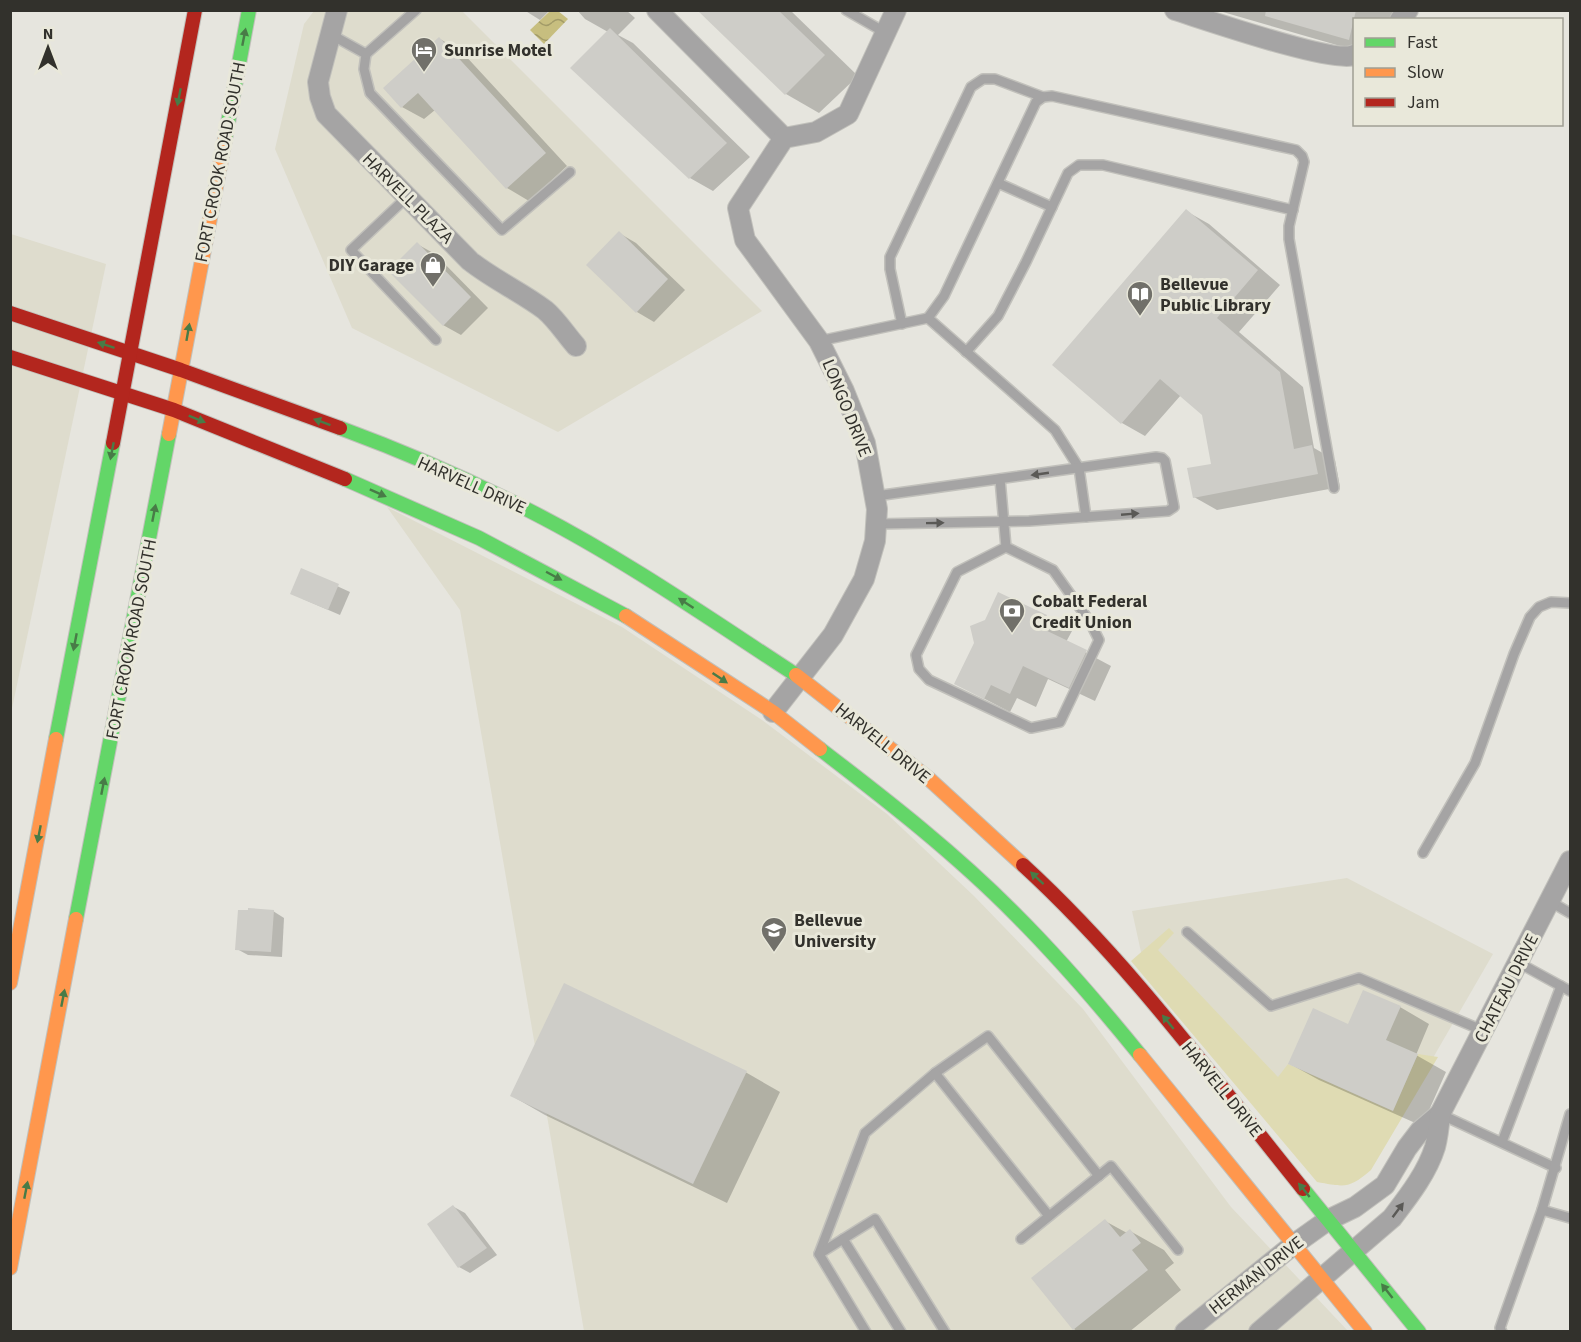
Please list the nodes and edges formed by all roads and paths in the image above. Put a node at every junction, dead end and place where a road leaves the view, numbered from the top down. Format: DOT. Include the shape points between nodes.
graph roads {
  1 [pos="195,10"];
  2 [pos="249,10"];
  3 [pos="337,10"];
  4 [pos="416,10"];
  5 [pos="657,10"];
  6 [pos="846,10"];
  7 [pos="896,10"];
  8 [pos="1175,10"];
  9 [pos="886,33"];
  10 [pos="330,34"];
  11 [pos="366,54"];
  12 [pos="1353,56"];
  13 [pos="1042,97"];
  14 [pos="784,138"];
  15 [pos="570,172"];
  16 [pos="998,183"];
  17 [pos="407,197"];
  18 [pos="1052,207"];
  19 [pos="1293,210"];
  20 [pos="10,313"];
  21 [pos="928,318"];
  22 [pos="902,324"];
  23 [pos="436,340"];
  24 [pos="819,341"];
  25 [pos="576,346"];
  26 [pos="966,352"];
  27 [pos="130,353"];
  28 [pos="10,357"];
  29 [pos="181,370"];
  30 [pos="122,393"];
  31 [pos="174,410"];
  32 [pos="1079,468"];
  33 [pos="1000,479"];
  34 [pos="1334,488"];
  35 [pos="876,495"];
  36 [pos="1086,517"];
  37 [pos="1005,522"];
  38 [pos="877,524"];
  39 [pos="1006,548"];
  40 [pos="1570,603"];
  41 [pos="800,677"];
  42 [pos="773,712"];
  43 [pos="1423,854"];
  44 [pos="1570,861"];
  45 [pos="1551,902"];
  46 [pos="1570,913"];
  47 [pos="1187,932"];
  48 [pos="1519,963"];
  49 [pos="10,983"];
  50 [pos="1561,986"];
  51 [pos="1570,991"];
  52 [pos="1484,1031"];
  53 [pos="935,1073"];
  54 [pos="1440,1114"];
  55 [pos="1570,1114"];
  56 [pos="1502,1142"];
  57 [pos="1556,1168"];
  58 [pos="1099,1176"];
  59 [pos="1542,1210"];
  60 [pos="1049,1215"];
  61 [pos="1570,1218"];
  62 [pos="1328,1220"];
  63 [pos="843,1239"];
  64 [pos="1021,1239"];
  65 [pos="1293,1245"];
  66 [pos="1178,1250"];
  67 [pos="1356,1251"];
  68 [pos="819,1254"];
  69 [pos="10,1268"];
  70 [pos="1323,1279"];
  71 [pos="866,1332"];
  72 [pos="901,1332"];
  73 [pos="945,1332"];
  74 [pos="1185,1332"];
  75 [pos="1259,1332"];
  76 [pos="1365,1332"];
  77 [pos="1419,1332"];
  78 [pos="1502,1332"];
  1 -- 27 [label="main road, one-way"];
  29 -- 2 [label="main road, FORT CROOK ROAD SOUTH, one-way"];
  3 -- 10 [label="street, HARVELL PLAZA"];
  4 -- 11 [label="lane"];
  5 -- 14 [label="street"];
  6 -- 9 [label="lane"];
  7 -- 9 [label="street"];
  8 -- 12 [label="street" via="1324,55"];
  9 -- 14 [label="street" via="848,114 816,132"];
  10 -- 11 [label="lane"];
  10 -- 17 [label="street, HARVELL PLAZA" via="318,82 326,114"];
  11 -- 15 [label="lane" via="364,69 370,93 502,230"];
  13 -- 16 [label="lane" via="1036,102"];
  13 -- 19 [label="lane" via="1052,96 1296,150 1304,162"];
  13 -- 22 [label="lane" via="995,79 982,79 971,87 890,257"];
  14 -- 24 [label="street, LONGO DRIVE" via="738,208 745,240"];
  16 -- 18 [label="lane"];
  16 -- 21 [label="lane" via="944,296"];
  17 -- 23 [label="lane" via="351,250"];
  17 -- 25 [label="street, HARVELL PLAZA" via="470,261 547,312"];
  18 -- 19 [label="lane" via="1068,173 1086,164"];
  18 -- 26 [label="lane" via="998,316"];
  19 -- 34 [label="lane" via="1289,238"];
  27 -- 20 [label="main road, HARVELL DRIVE, one-way"];
  21 -- 22 [label="lane"];
  21 -- 26 [label="lane"];
  22 -- 24 [label="lane"];
  24 -- 35 [label="street, LONGO DRIVE" via="865,443"];
  26 -- 32 [label="lane" via="1055,430"];
  27 -- 29 [label="main road, HARVELL DRIVE"];
  27 -- 30 [label="main road"];
  28 -- 30 [label="main road"];
  29 -- 31 [label="main road, FORT CROOK ROAD SOUTH"];
  41 -- 29 [label="main road, HARVELL DRIVE, one-way" via="627,565 533,512 377,442"];
  30 -- 31 [label="main road"];
  30 -- 49 [label="main road, one-way"];
  31 -- 42 [label="main road, one-way" via="325,470 509,553 638,622"];
  69 -- 31 [label="main road, FORT CROOK ROAD SOUTH, one-way"];
  32 -- 33 [label="lane, one-way"];
  32 -- 36 [label="lane"];
  36 -- 32 [label="lane, one-way" via="1168,511 1174,507 1166,461 1162,458"];
  33 -- 35 [label="lane"];
  33 -- 37 [label="lane"];
  35 -- 38 [label="street, LONGO DRIVE"];
  36 -- 37 [label="lane"];
  38 -- 37 [label="lane, one-way"];
  37 -- 39 [label="lane"];
  38 -- 41 [label="street, LONGO DRIVE" via="864,579 833,635"];
  39 -- 39 [label="lane" via="957,572 916,655 919,669 929,680 1031,728 1060,722 1099,640 1053,570"];
  40 -- 43 [label="lane" via="1551,602 1530,616 1475,763"];
  41 -- 42 [label="street, LONGO DRIVE"];
  62 -- 41 [label="main road, HARVELL DRIVE, one-way" via="1163,1017 1048,888 928,778"];
  42 -- 65 [label="main road" via="891,804 1016,915 1111,1019"];
  44 -- 45 [label="street, CHATEAU DRIVE"];
  45 -- 46 [label="lane"];
  45 -- 48 [label="street, CHATEAU DRIVE"];
  47 -- 52 [label="lane" via="1271,1006 1359,978"];
  48 -- 50 [label="lane"];
  48 -- 52 [label="street, CHATEAU DRIVE"];
  50 -- 51 [label="lane"];
  50 -- 56 [label="lane"];
  52 -- 54 [label="street, CHATEAU DRIVE"];
  53 -- 58 [label="lane" via="988,1036"];
  53 -- 60 [label="lane"];
  53 -- 68 [label="lane" via="865,1133"];
  54 -- 56 [label="lane"];
  54 -- 62 [label="street, CHATEAU DRIVE" via="1420,1131 1385,1185 1356,1207"];
  67 -- 54 [label="street, CHATEAU DRIVE, one-way" via="1392,1218 1419,1180 1435,1147"];
  55 -- 57 [label="lane"];
  56 -- 57 [label="lane"];
  57 -- 59 [label="lane"];
  58 -- 60 [label="lane"];
  58 -- 66 [label="lane" via="1111,1166"];
  59 -- 61 [label="lane"];
  59 -- 78 [label="lane" via="1500,1328"];
  60 -- 64 [label="lane"];
  62 -- 65 [label="street, HERMAN DRIVE"];
  62 -- 67 [label="main road, HARVELL DRIVE"];
  63 -- 68 [label="lane"];
  63 -- 72 [label="lane"];
  63 -- 73 [label="lane" via="875,1219"];
  65 -- 70 [label="main road"];
  65 -- 74 [label="street, HERMAN DRIVE"];
  67 -- 70 [label="street"];
  77 -- 67 [label="main road, HARVELL DRIVE, one-way"];
  68 -- 71 [label="lane"];
  70 -- 75 [label="street"];
  70 -- 76 [label="main road"];
}
